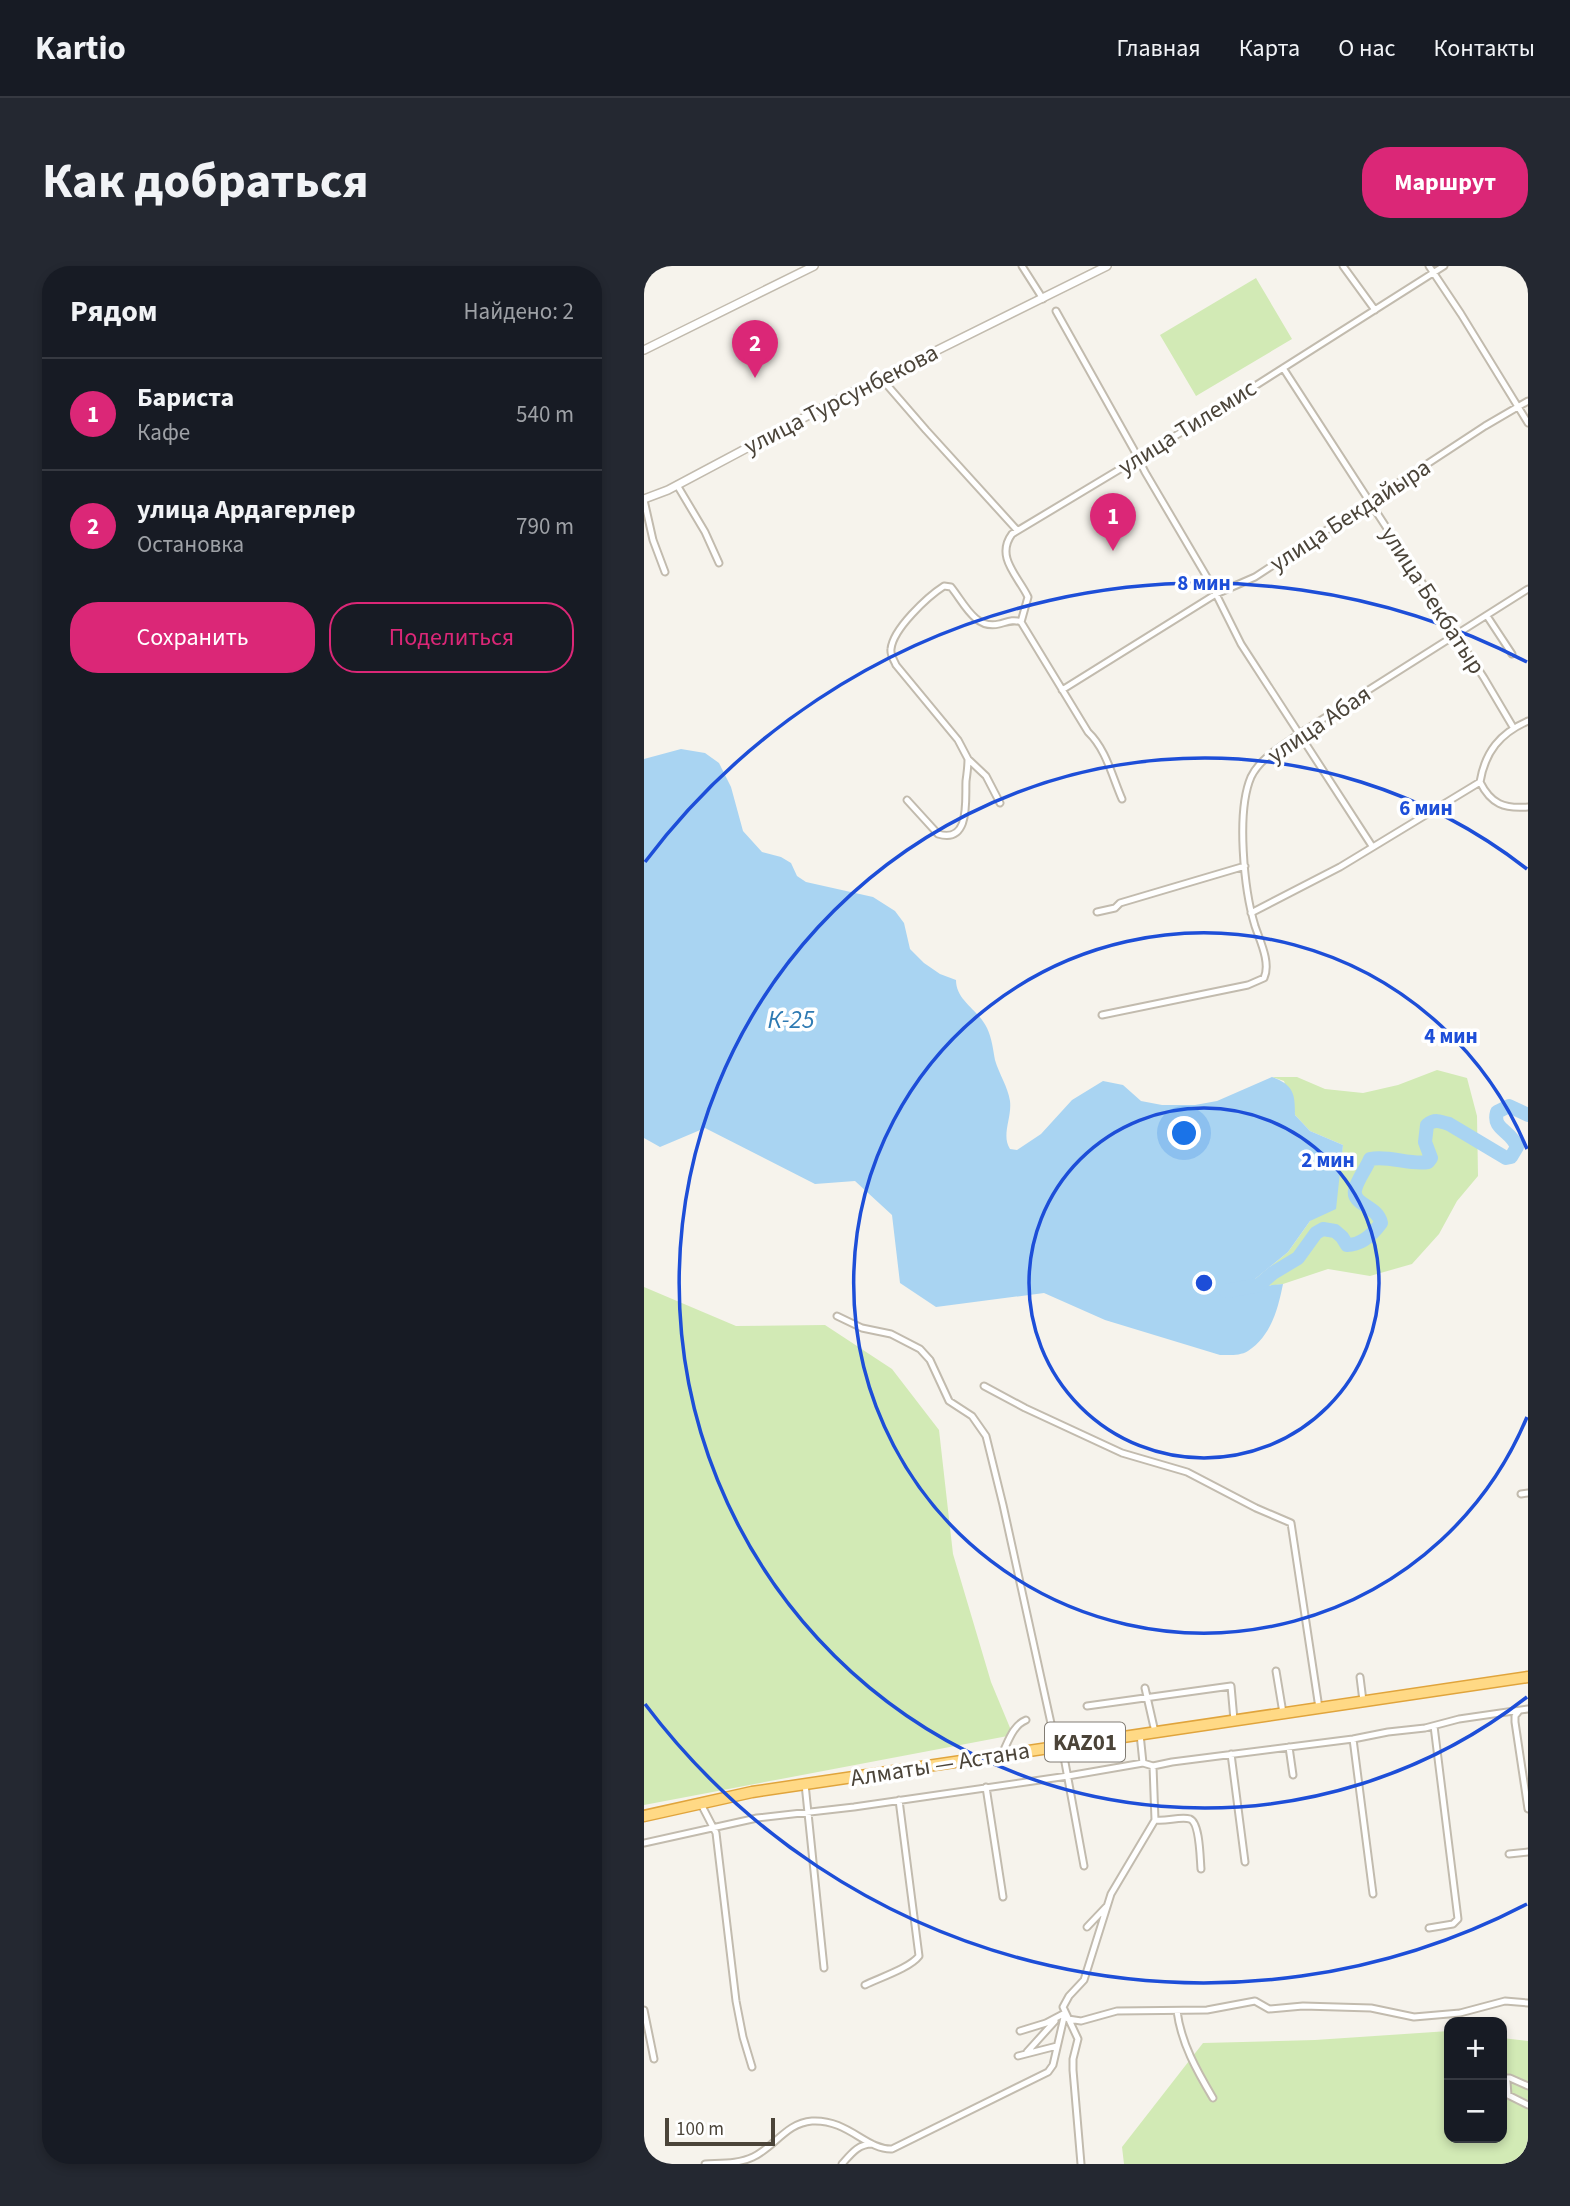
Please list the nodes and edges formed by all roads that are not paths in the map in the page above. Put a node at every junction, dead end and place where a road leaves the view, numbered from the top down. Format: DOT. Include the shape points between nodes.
graph roads {
  1 [pos="814,266"];
  2 [pos="1022,266"];
  3 [pos="1107,266"];
  4 [pos="1343,266"];
  5 [pos="1429,266"];
  6 [pos="1444,266"];
  7 [pos="1433,273"];
  8 [pos="1043,299"];
  9 [pos="1375,310"];
  10 [pos="1056,311"];
  11 [pos="644,350"];
  12 [pos="1283,368"];
  13 [pos="881,378"];
  14 [pos="1528,401"];
  15 [pos="1518,406"];
  16 [pos="1528,423"];
  17 [pos="1138,458"];
  18 [pos="677,485"];
  19 [pos="644,500"];
  20 [pos="1369,502"];
  21 [pos="1017,530"];
  22 [pos="719,563"];
  23 [pos="665,572"];
  24 [pos="1528,589"];
  25 [pos="1216,594"];
  26 [pos="1487,615"];
  27 [pos="1021,622"];
  28 [pos="1455,636"];
  29 [pos="1512,654"];
  30 [pos="1062,690"];
  31 [pos="1528,721"];
  32 [pos="1513,727"];
  33 [pos="1299,734"];
  34 [pos="968,759"];
  35 [pos="1479,782"];
  36 [pos="1122,799"];
  37 [pos="907,800"];
  38 [pos="1000,803"];
  39 [pos="1528,807"];
  40 [pos="1372,846"];
  41 [pos="1245,866"];
  42 [pos="1097,912"];
  43 [pos="1251,913"];
  44 [pos="1102,1015"];
  45 [pos="837,1316"];
  46 [pos="984,1387"];
  47 [pos="1528,1493"];
  48 [pos="1521,1494"];
  49 [pos="1276,1671"];
  50 [pos="1360,1677"];
  51 [pos="1528,1677"];
  52 [pos="1145,1688"];
  53 [pos="1147,1697"];
  54 [pos="1363,1701"];
  55 [pos="1087,1706"];
  56 [pos="1319,1708"];
  57 [pos="1528,1709"];
  58 [pos="1519,1711"];
  59 [pos="1283,1713"];
  60 [pos="1026,1720"];
  61 [pos="1234,1720"];
  62 [pos="1434,1726"];
  63 [pos="1155,1732"];
  64 [pos="1140,1734"];
  65 [pos="1353,1739"];
  66 [pos="1059,1746"];
  67 [pos="1289,1747"];
  68 [pos="1002,1754"];
  69 [pos="1231,1754"];
  70 [pos="1143,1763"];
  71 [pos="1153,1766"];
  72 [pos="1293,1775"];
  73 [pos="1068,1776"];
  74 [pos="805,1784"];
  75 [pos="986,1787"];
  76 [pos="899,1800"];
  77 [pos="700,1803"];
  78 [pos="1528,1809"];
  79 [pos="808,1812"];
  80 [pos="644,1816"];
  81 [pos="1155,1820"];
  82 [pos="714,1826"];
  83 [pos="644,1843"];
  84 [pos="1528,1852"];
  85 [pos="1509,1854"];
  86 [pos="1245,1862"];
  87 [pos="1084,1866"];
  88 [pos="1201,1869"];
  89 [pos="1373,1894"];
  90 [pos="1003,1897"];
  91 [pos="1106,1907"];
  92 [pos="1087,1927"];
  93 [pos="1430,1928"];
  94 [pos="824,1968"];
  95 [pos="865,1985"];
  96 [pos="1528,2003"];
  97 [pos="644,2010"];
  98 [pos="1177,2011"];
  99 [pos="1446,2014"];
  100 [pos="1066,2016"];
  101 [pos="1448,2017"];
  102 [pos="1056,2019"];
  103 [pos="1020,2031"];
  104 [pos="1057,2046"];
  105 [pos="1027,2052"];
  106 [pos="1018,2056"];
  107 [pos="654,2059"];
  108 [pos="752,2067"];
  109 [pos="1507,2077"];
  110 [pos="1504,2080"];
  111 [pos="1528,2086"];
  112 [pos="1213,2098"];
  113 [pos="1528,2105"];
  114 [pos="872,2144"];
  115 [pos="705,2164"];
  116 [pos="842,2164"];
  117 [pos="1081,2164"];
  1 -- 11 [label="street"];
  2 -- 8 [label="street"];
  3 -- 8 [label="street, улица Турсунбекова"];
  4 -- 9 [label="street"];
  5 -- 7 [label="street"];
  6 -- 7 [label="street, улица Тилемис"];
  7 -- 9 [label="street, улица Тилемис"];
  7 -- 15 [label="street"];
  8 -- 13 [label="street, улица Турсунбекова"];
  9 -- 12 [label="street, улица Тилемис"];
  10 -- 17 [label="street"];
  12 -- 17 [label="street, улица Тилемис"];
  12 -- 20 [label="street, улица Бекбатыр"];
  13 -- 18 [label="street, улица Турсунбекова"];
  13 -- 21 [label="street"];
  14 -- 15 [label="street, улица Бекдайыра"];
  15 -- 16 [label="street"];
  15 -- 20 [label="street, улица Бекдайыра"];
  17 -- 21 [label="street, улица Тилемис"];
  17 -- 25 [label="street"];
  18 -- 19 [label="street, улица Турсунбекова"];
  18 -- 22 [label="street"];
  19 -- 23 [label="street, улица Турсунбекова"];
  20 -- 25 [label="street, улица Бекдайыра" via="1255,577"];
  20 -- 28 [label="street, улица Бекбатыр"];
  21 -- 27 [label="street" via="1008,538 1004,553 1028,597"];
  24 -- 26 [label="street, улица Абая"];
  25 -- 30 [label="street, улица Бекдайыра"];
  25 -- 33 [label="street" via="1241,644"];
  26 -- 28 [label="street, улица Абая"];
  26 -- 29 [label="street"];
  27 -- 30 [label="street"];
  27 -- 34 [label="street" via="981,623 951,587 944,586 909,617 891,647 896,665 958,740"];
  28 -- 32 [label="street, улица Бекбатыр"];
  28 -- 33 [label="street, улица Абая"];
  30 -- 36 [label="street" via="1102,749"];
  31 -- 32 [label="street"];
  32 -- 35 [label="street" via="1491,750"];
  33 -- 40 [label="street"];
  33 -- 41 [label="street, улица Абая" via="1273,752 1251,776 1244,818"];
  34 -- 37 [label="street" via="967,813 954,832 938,834"];
  34 -- 38 [label="street" via="986,776"];
  35 -- 39 [label="street" via="1505,807"];
  35 -- 40 [label="street"];
  40 -- 43 [label="street"];
  41 -- 42 [label="street"];
  41 -- 43 [label="street, улица Абая"];
  43 -- 44 [label="street, улица Абая" via="1266,965 1261,981"];
  45 -- 66 [label="street" via="920,1349 949,1401 972,1416 986,1436"];
  46 -- 56 [label="street" via="1122,1453 1187,1472 1291,1523"];
  47 -- 48 [label="street"];
  49 -- 59 [label="street"];
  50 -- 54 [label="street"];
  51 -- 54 [label="highway, Алматы — Астана / KАZ01"];
  52 -- 53 [label="street"];
  53 -- 55 [label="street"];
  53 -- 61 [label="street" via="1231,1686"];
  53 -- 63 [label="street"];
  54 -- 56 [label="highway, Алматы — Астана / KАZ01"];
  56 -- 59 [label="highway, Алматы — Астана / KАZ01"];
  57 -- 58 [label="street"];
  58 -- 62 [label="street"];
  58 -- 78 [label="street" via="1515,1721"];
  59 -- 61 [label="highway, Алматы — Астана / KАZ01"];
  60 -- 68 [label="street" via="1016,1727"];
  61 -- 63 [label="highway, Алматы — Астана / KАZ01"];
  62 -- 65 [label="street"];
  62 -- 93 [label="street" via="1458,1919 1455,1924"];
  63 -- 64 [label="highway, Алматы — Астана / KАZ01"];
  64 -- 66 [label="highway, Алматы — Астана / KАZ01"];
  64 -- 70 [label="street"];
  65 -- 67 [label="street"];
  65 -- 89 [label="street"];
  66 -- 68 [label="highway, Алматы — Астана / KАZ01"];
  66 -- 73 [label="street"];
  67 -- 69 [label="street"];
  67 -- 72 [label="street"];
  68 -- 74 [label="highway, Алматы — Астана / KАZ01"];
  69 -- 71 [label="street"];
  69 -- 86 [label="street"];
  70 -- 71 [label="street"];
  70 -- 73 [label="street"];
  71 -- 81 [label="street"];
  73 -- 75 [label="street"];
  73 -- 87 [label="street"];
  74 -- 77 [label="highway, Алматы — Астана / KАZ01"];
  74 -- 79 [label="street"];
  75 -- 76 [label="street"];
  75 -- 90 [label="street"];
  76 -- 79 [label="street"];
  76 -- 95 [label="street" via="919,1956"];
  77 -- 80 [label="highway, Алматы — Астана / KАZ01"];
  77 -- 82 [label="street"];
  79 -- 82 [label="street"];
  79 -- 94 [label="street"];
  81 -- 88 [label="street" via="1193,1822"];
  81 -- 91 [label="street"];
  82 -- 83 [label="street"];
  82 -- 108 [label="street" via="736,2001"];
  84 -- 85 [label="street"];
  91 -- 92 [label="street"];
  91 -- 100 [label="street" via="1084,1979 1064,2004"];
  96 -- 99 [label="street" via="1505,2001"];
  97 -- 107 [label="street"];
  98 -- 99 [label="street" via="1255,2001 1269,2009 1371,2008 1413,2017"];
  98 -- 100 [label="street" via="1117,2011 1081,2021"];
  98 -- 112 [label="street" via="1190,2056"];
  99 -- 101 [label="street"];
  100 -- 102 [label="street"];
  100 -- 104 [label="street"];
  100 -- 117 [label="street" via="1078,2039 1073,2070"];
  102 -- 103 [label="street"];
  102 -- 105 [label="street"];
  104 -- 105 [label="street"];
  104 -- 114 [label="street" via="1048,2072 892,2149"];
  105 -- 106 [label="street"];
  109 -- 111 [label="street"];
  110 -- 113 [label="street" via="1508,2095"];
  114 -- 115 [label="street" via="839,2125 814,2121 792,2127 754,2157"];
  114 -- 116 [label="street" via="861,2146"];
}
